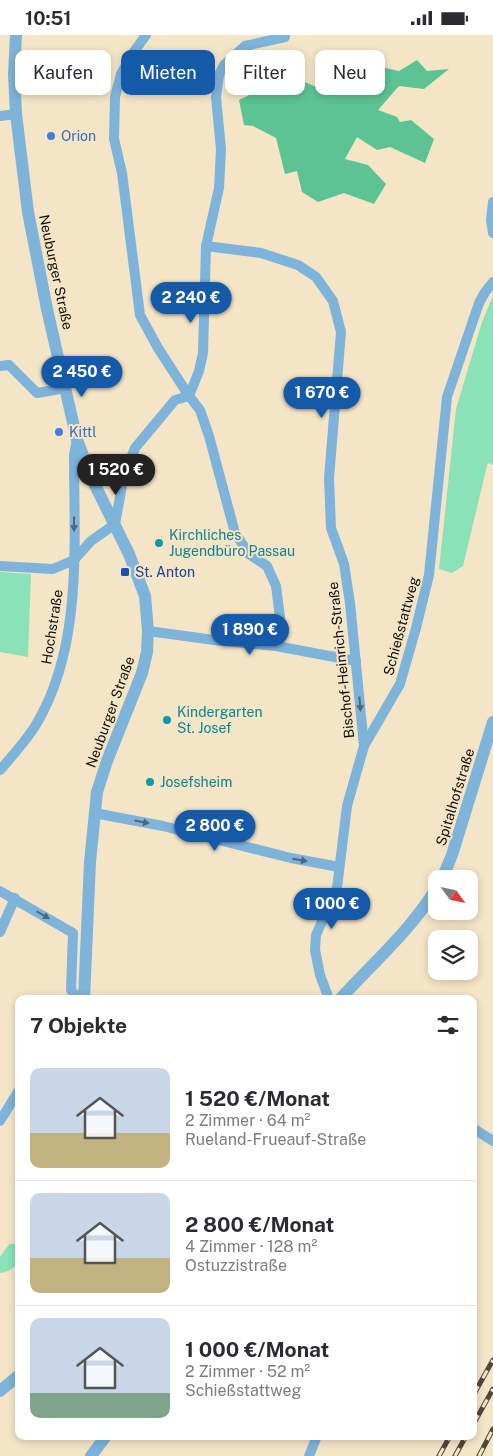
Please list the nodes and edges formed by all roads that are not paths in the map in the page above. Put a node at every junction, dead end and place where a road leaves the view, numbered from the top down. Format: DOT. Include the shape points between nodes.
graph roads {
  1 [pos="16,35"];
  2 [pos="146,35"];
  3 [pos="285,37"];
  4 [pos="16,114"];
  5 [pos="0,116"];
  6 [pos="493,202"];
  7 [pos="493,233"];
  8 [pos="206,246"];
  9 [pos="493,282"];
  10 [pos="0,366"];
  11 [pos="66,388"];
  12 [pos="189,396"];
  13 [pos="77,440"];
  14 [pos="124,475"];
  15 [pos="93,481"];
  16 [pos="115,525"];
  17 [pos="74,560"];
  18 [pos="0,566"];
  19 [pos="148,631"];
  20 [pos="276,645"];
  21 [pos="356,661"];
  22 [pos="493,723"];
  23 [pos="364,746"];
  24 [pos="0,770"];
  25 [pos="94,813"];
  26 [pos="339,867"];
  27 [pos="446,870"];
  28 [pos="0,891"];
  29 [pos="15,898"];
  30 [pos="428,900"];
  31 [pos="0,933"];
  32 [pos="75,995"];
  33 [pos="84,995"];
  34 [pos="328,995"];
  35 [pos="344,995"];
  36 [pos="15,1097"];
  37 [pos="0,1121"];
  38 [pos="477,1131"];
  39 [pos="493,1141"];
  40 [pos="15,1378"];
  41 [pos="0,1391"];
  42 [pos="103,1440"];
  43 [pos="315,1440"];
  44 [pos="92,1456"];
  45 [pos="309,1456"];
  1 -- 4 [label="street, Neuburger Straße"];
  2 -- 12 [label="street" via="121,74 115,97 114,139 122,173 140,315"];
  3 -- 8 [label="street" via="245,46 224,65 219,75 216,97 221,149 219,188"];
  4 -- 5 [label="street"];
  4 -- 11 [label="street, Neuburger Straße" via="28,212"];
  6 -- 7 [label="street"];
  8 -- 12 [label="street" via="203,353"];
  8 -- 21 [label="street, Bischof-Heinrich-Straße" via="261,253 298,265 316,277 333,301 341,332 329,478 330,528 344,564"];
  9 -- 23 [label="street, Schießstattweg" via="479,303 447,397 430,575 416,629 400,683"];
  10 -- 11 [label="street" via="9,365 37,393"];
  11 -- 13 [label="street, Neuburger Straße"];
  12 -- 14 [label="street" via="175,399 160,417 135,448"];
  12 -- 20 [label="street" via="200,410 209,436 235,533 249,553 267,566 276,586 280,617"];
  13 -- 15 [label="street, Neuburger Straße"];
  13 -- 17 [label="street, Hochstraße, one-way" via="74,455"];
  14 -- 15 [label="street"];
  14 -- 16 [label="street"];
  15 -- 16 [label="street, Neuburger Straße"];
  16 -- 17 [label="street" via="91,541"];
  16 -- 19 [label="street, Neuburger Straße" via="145,596"];
  17 -- 18 [label="street" via="53,569"];
  17 -- 24 [label="street, Hochstraße" via="67,637 60,669 37,724"];
  19 -- 20 [label="street"];
  19 -- 25 [label="street, Neuburger Straße" via="142,673 107,761"];
  20 -- 21 [label="street"];
  21 -- 23 [label="street, Bischof-Heinrich-Straße, one-way"];
  22 -- 27 [label="street, Spitalhofstraße"];
  23 -- 26 [label="street, Schießstattweg" via="347,806"];
  25 -- 26 [label="street, one-way"];
  25 -- 33 [label="street, Neuburger Straße"];
  26 -- 34 [label="street, Schießstattweg" via="337,888 316,935 315,950"];
  28 -- 29 [label="street"];
  29 -- 31 [label="street"];
  29 -- 32 [label="street, one-way" via="73,933 71,990"];
  30 -- 35 [label="street" via="381,959"];
  36 -- 37 [label="street"];
  38 -- 39 [label="street"];
  40 -- 41 [label="street"];
  42 -- 44 [label="street"];
  43 -- 45 [label="street"];
}
